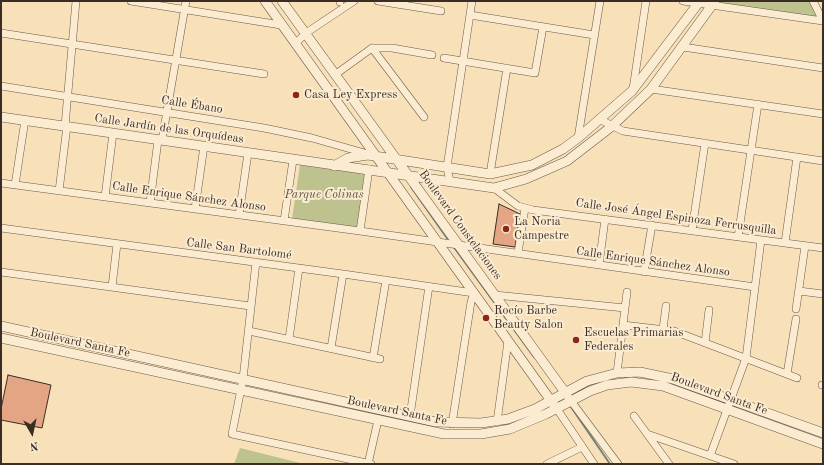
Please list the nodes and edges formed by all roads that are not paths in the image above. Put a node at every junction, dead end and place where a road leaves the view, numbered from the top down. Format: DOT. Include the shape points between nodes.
graph roads {
  1 [pos="76,1"];
  2 [pos="131,1"];
  3 [pos="186,1"];
  4 [pos="265,1"];
  5 [pos="282,1"];
  6 [pos="354,1"];
  7 [pos="378,1"];
  8 [pos="427,1"];
  9 [pos="472,1"];
  10 [pos="600,1"];
  11 [pos="646,1"];
  12 [pos="683,1"];
  13 [pos="813,1"];
  14 [pos="699,2"];
  15 [pos="341,3"];
  16 [pos="714,3"];
  17 [pos="426,9"];
  18 [pos="184,10"];
  19 [pos="441,12"];
  20 [pos="470,15"];
  21 [pos="823,21"];
  22 [pos="282,25"];
  23 [pos="543,27"];
  24 [pos="1,34"];
  25 [pos="305,34"];
  26 [pos="594,35"];
  27 [pos="296,43"];
  28 [pos="73,45"];
  29 [pos="683,47"];
  30 [pos="372,48"];
  31 [pos="432,55"];
  32 [pos="444,58"];
  33 [pos="463,60"];
  34 [pos="176,61"];
  35 [pos="507,68"];
  36 [pos="823,68"];
  37 [pos="264,74"];
  38 [pos="336,74"];
  39 [pos="1,86"];
  40 [pos="651,89"];
  41 [pos="632,91"];
  42 [pos="68,97"];
  43 [pos="758,104"];
  44 [pos="167,112"];
  45 [pos="823,114"];
  46 [pos="1,116"];
  47 [pos="424,117"];
  48 [pos="25,120"];
  49 [pos="600,120"];
  50 [pos="66,126"];
  51 [pos="612,127"];
  52 [pos="113,133"];
  53 [pos="578,138"];
  54 [pos="160,140"];
  55 [pos="705,143"];
  56 [pos="204,146"];
  57 [pos="751,150"];
  58 [pos="248,153"];
  59 [pos="378,157"];
  60 [pos="797,157"];
  61 [pos="293,160"];
  62 [pos="397,160"];
  63 [pos="823,161"];
  64 [pos="334,166"];
  65 [pos="447,167"];
  66 [pos="369,169"];
  67 [pos="386,172"];
  68 [pos="490,174"];
  69 [pos="409,176"];
  70 [pos="450,182"];
  71 [pos="1,183"];
  72 [pos="15,185"];
  73 [pos="494,188"];
  74 [pos="59,191"];
  75 [pos="105,197"];
  76 [pos="150,203"];
  77 [pos="526,208"];
  78 [pos="195,209"];
  79 [pos="239,215"];
  80 [pos="605,219"];
  81 [pos="284,221"];
  82 [pos="652,225"];
  83 [pos="1,228"];
  84 [pos="692,230"];
  85 [pos="360,231"];
  86 [pos="738,237"];
  87 [pos="761,240"];
  88 [pos="785,243"];
  89 [pos="117,244"];
  90 [pos="449,244"];
  91 [pos="805,246"];
  92 [pos="823,248"];
  93 [pos="518,253"];
  94 [pos="256,262"];
  95 [pos="599,265"];
  96 [pos="299,268"];
  97 [pos="1,272"];
  98 [pos="644,272"];
  99 [pos="343,274"];
  100 [pos="386,280"];
  101 [pos="429,286"];
  102 [pos="112,287"];
  103 [pos="755,287"];
  104 [pos="799,291"];
  105 [pos="627,292"];
  106 [pos="474,293"];
  107 [pos="823,294"];
  108 [pos="495,295"];
  109 [pos="250,306"];
  110 [pos="666,306"];
  111 [pos="625,308"];
  112 [pos="796,309"];
  113 [pos="709,310"];
  114 [pos="796,319"];
  115 [pos="623,325"];
  116 [pos="1,326"];
  117 [pos="663,329"];
  118 [pos="249,331"];
  119 [pos="1,338"];
  120 [pos="289,339"];
  121 [pos="508,341"];
  122 [pos="705,343"];
  123 [pos="331,348"];
  124 [pos="746,358"];
  125 [pos="617,373"];
  126 [pos="787,374"];
  127 [pos="797,378"];
  128 [pos="243,379"];
  129 [pos="241,389"];
  130 [pos="558,396"];
  131 [pos="731,399"];
  132 [pos="564,404"];
  133 [pos="727,410"];
  134 [pos="410,416"];
  135 [pos="634,416"];
  136 [pos="378,420"];
  137 [pos="497,422"];
  138 [pos="452,424"];
  139 [pos="823,433"];
  140 [pos="647,434"];
  141 [pos="823,444"];
  142 [pos="582,447"];
  143 [pos="710,456"];
  144 [pos="722,462"];
  145 [pos="369,464"];
  146 [pos="547,464"];
  147 [pos="594,464"];
  148 [pos="618,464"];
  149 [pos="669,464"];
  150 [pos="734,464"];
  1 -- 28 [label="street"];
  2 -- 18 [label="street"];
  3 -- 18 [label="street"];
  4 -- 22 [label="street, Boulevard Constelaciones"];
  5 -- 25 [label="street, Boulevard Constelaciones"];
  6 -- 15 [label="street"];
  7 -- 17 [label="street"];
  8 -- 17 [label="street"];
  9 -- 20 [label="street"];
  10 -- 26 [label="street"];
  11 -- 41 [label="street"];
  12 -- 14 [label="street"];
  13 -- 21 [label="street"];
  14 -- 16 [label="street"];
  14 -- 41 [label="street"];
  15 -- 25 [label="street"];
  16 -- 21 [label="street"];
  16 -- 29 [label="street"];
  17 -- 19 [label="street"];
  18 -- 22 [label="street"];
  18 -- 34 [label="street"];
  20 -- 23 [label="street"];
  20 -- 33 [label="street"];
  22 -- 27 [label="street, Boulevard Constelaciones"];
  23 -- 26 [label="street"];
  23 -- 35 [label="street" via="535,72"];
  24 -- 28 [label="street"];
  25 -- 27 [label="street"];
  25 -- 38 [label="street, Boulevard Constelaciones"];
  26 -- 53 [label="street"];
  27 -- 59 [label="street, Boulevard Constelaciones"];
  28 -- 34 [label="street"];
  28 -- 42 [label="street"];
  29 -- 36 [label="street"];
  29 -- 40 [label="street"];
  30 -- 31 [label="street" via="392,48"];
  30 -- 38 [label="street"];
  30 -- 47 [label="street"];
  32 -- 33 [label="street"];
  33 -- 35 [label="street"];
  33 -- 65 [label="street"];
  34 -- 37 [label="street"];
  34 -- 44 [label="street"];
  35 -- 68 [label="street"];
  38 -- 62 [label="street, Boulevard Constelaciones"];
  39 -- 42 [label="street, Calle Ébano"];
  40 -- 43 [label="street"];
  40 -- 51 [label="street"];
  41 -- 49 [label="street"];
  42 -- 44 [label="street, Calle Ébano"];
  42 -- 50 [label="street"];
  43 -- 45 [label="street"];
  43 -- 57 [label="street"];
  44 -- 54 [label="street"];
  44 -- 59 [label="street, Calle Ébano" via="312,138"];
  46 -- 48 [label="street, Calle Jardín de las Orquídeas"];
  48 -- 50 [label="street, Calle Jardín de las Orquídeas"];
  48 -- 72 [label="street"];
  49 -- 51 [label="street"];
  49 -- 53 [label="street"];
  50 -- 52 [label="street, Calle Jardín de las Orquídeas"];
  50 -- 74 [label="street"];
  51 -- 55 [label="street" via="623,132"];
  51 -- 73 [label="street" via="567,161 539,174"];
  52 -- 54 [label="street, Calle Jardín de las Orquídeas"];
  52 -- 75 [label="street"];
  53 -- 68 [label="street" via="532,165"];
  54 -- 56 [label="street, Calle Jardín de las Orquídeas"];
  54 -- 76 [label="street"];
  55 -- 57 [label="street"];
  55 -- 84 [label="street"];
  56 -- 58 [label="street, Calle Jardín de las Orquídeas"];
  56 -- 78 [label="street"];
  57 -- 60 [label="street"];
  57 -- 86 [label="street"];
  58 -- 61 [label="street, Calle Jardín de las Orquídeas"];
  58 -- 79 [label="street"];
  59 -- 62 [label="street"];
  59 -- 64 [label="street" via="368,155 348,158"];
  59 -- 67 [label="street, Boulevard Constelaciones"];
  60 -- 63 [label="street"];
  60 -- 88 [label="street"];
  61 -- 64 [label="street, Calle Jardín de las Orquídeas"];
  61 -- 81 [label="street"];
  62 -- 65 [label="street"];
  62 -- 69 [label="street, Boulevard Constelaciones"];
  64 -- 66 [label="street, Calle Jardín de las Orquídeas"];
  65 -- 68 [label="street"];
  65 -- 70 [label="street"];
  66 -- 67 [label="street, Calle Jardín de las Orquídeas"];
  66 -- 85 [label="street"];
  67 -- 69 [label="street, Calle Jardín de las Orquídeas"];
  67 -- 90 [label="street, Boulevard Constelaciones"];
  69 -- 70 [label="street, Calle Jardín de las Orquídeas"];
  69 -- 90 [label="street, Boulevard Constelaciones"];
  70 -- 73 [label="street, Calle Jardín de las Orquídeas"];
  71 -- 72 [label="street, Calle Enrique Sánchez Alonso"];
  72 -- 74 [label="street, Calle Enrique Sánchez Alonso"];
  73 -- 77 [label="street, Calle José Ángel Espinoza Ferrusquilla" via="509,200"];
  74 -- 75 [label="street, Calle Enrique Sánchez Alonso"];
  75 -- 76 [label="street, Calle Enrique Sánchez Alonso"];
  76 -- 78 [label="street, Calle Enrique Sánchez Alonso"];
  77 -- 80 [label="street, Calle José Ángel Espinoza Ferrusquilla"];
  77 -- 93 [label="street"];
  78 -- 79 [label="street, Calle Enrique Sánchez Alonso"];
  79 -- 81 [label="street, Calle Enrique Sánchez Alonso"];
  80 -- 82 [label="street, Calle José Ángel Espinoza Ferrusquilla"];
  80 -- 95 [label="street"];
  81 -- 85 [label="street, Calle Enrique Sánchez Alonso"];
  82 -- 84 [label="street, Calle José Ángel Espinoza Ferrusquilla"];
  82 -- 98 [label="street"];
  83 -- 89 [label="street, Calle San Bartolomé"];
  84 -- 86 [label="street, Calle José Ángel Espinoza Ferrusquilla"];
  85 -- 90 [label="street, Calle Enrique Sánchez Alonso"];
  86 -- 87 [label="street, Calle José Ángel Espinoza Ferrusquilla"];
  87 -- 88 [label="street, Calle José Ángel Espinoza Ferrusquilla"];
  87 -- 103 [label="street"];
  88 -- 91 [label="street, Calle José Ángel Espinoza Ferrusquilla"];
  89 -- 94 [label="street, Calle San Bartolomé"];
  89 -- 102 [label="street"];
  90 -- 93 [label="street, Calle Enrique Sánchez Alonso"];
  90 -- 106 [label="street, Boulevard Constelaciones"];
  90 -- 108 [label="street, Boulevard Constelaciones"];
  91 -- 92 [label="street, Calle José Ángel Espinoza Ferrusquilla"];
  91 -- 104 [label="street"];
  93 -- 95 [label="street, Calle Enrique Sánchez Alonso"];
  94 -- 96 [label="street, Calle San Bartolomé"];
  94 -- 109 [label="street"];
  95 -- 98 [label="street, Calle Enrique Sánchez Alonso"];
  96 -- 99 [label="street, Calle San Bartolomé"];
  96 -- 120 [label="street"];
  97 -- 102 [label="street"];
  98 -- 103 [label="street, Calle Enrique Sánchez Alonso"];
  99 -- 100 [label="street, Calle San Bartolomé"];
  99 -- 123 [label="street"];
  100 -- 101 [label="street, Calle San Bartolomé"];
  100 -- 123 [label="street" via="377,359"];
  101 -- 106 [label="street, Calle San Bartolomé"];
  101 -- 134 [label="street"];
  102 -- 109 [label="street"];
  103 -- 124 [label="street"];
  104 -- 107 [label="street"];
  104 -- 112 [label="street"];
  105 -- 111 [label="street"];
  106 -- 121 [label="street, Boulevard Constelaciones"];
  106 -- 138 [label="street" via="470,302"];
  108 -- 111 [label="street"];
  108 -- 130 [label="street, Boulevard Constelaciones"];
  109 -- 118 [label="street"];
  110 -- 117 [label="street"];
  111 -- 115 [label="street"];
  113 -- 122 [label="street"];
  114 -- 126 [label="street"];
  115 -- 117 [label="street"];
  115 -- 125 [label="street"];
  116 -- 128 [label="street, Boulevard Santa Fe"];
  117 -- 122 [label="street" via="679,332"];
  118 -- 120 [label="street"];
  118 -- 128 [label="street"];
  119 -- 129 [label="street, Boulevard Santa Fe"];
  120 -- 123 [label="street"];
  121 -- 130 [label="street, Boulevard Constelaciones"];
  121 -- 137 [label="street"];
  122 -- 124 [label="street"];
  124 -- 126 [label="street"];
  124 -- 131 [label="street"];
  125 -- 130 [label="street, Boulevard Santa Fe" via="587,381"];
  125 -- 131 [label="street, Boulevard Santa Fe" via="640,372 673,378"];
  126 -- 127 [label="street"];
  128 -- 129 [label="street"];
  128 -- 134 [label="street, Boulevard Santa Fe"];
  129 -- 136 [label="street, Boulevard Santa Fe"];
  129 -- 145 [label="street" via="232,434"];
  130 -- 132 [label="street, Boulevard Constelaciones"];
  130 -- 132 [label="street, Boulevard Constelaciones"];
  130 -- 137 [label="street, Boulevard Santa Fe" via="522,415"];
  131 -- 133 [label="street"];
  131 -- 139 [label="street, Boulevard Santa Fe"];
  132 -- 133 [label="street, Boulevard Santa Fe" via="607,384 639,382 662,386"];
  132 -- 136 [label="street, Boulevard Santa Fe" via="510,429 476,434 444,434"];
  132 -- 142 [label="street, Boulevard Constelaciones"];
  132 -- 148 [label="street, Boulevard Constelaciones"];
  133 -- 141 [label="street, Boulevard Santa Fe"];
  133 -- 143 [label="street"];
  134 -- 138 [label="street, Boulevard Santa Fe"];
  135 -- 140 [label="street"];
  136 -- 145 [label="street"];
  137 -- 138 [label="street, Boulevard Santa Fe"];
  140 -- 143 [label="street"];
  140 -- 149 [label="street"];
  142 -- 146 [label="street"];
  142 -- 147 [label="street, Boulevard Constelaciones"];
  143 -- 144 [label="street"];
  144 -- 150 [label="street"];
}
